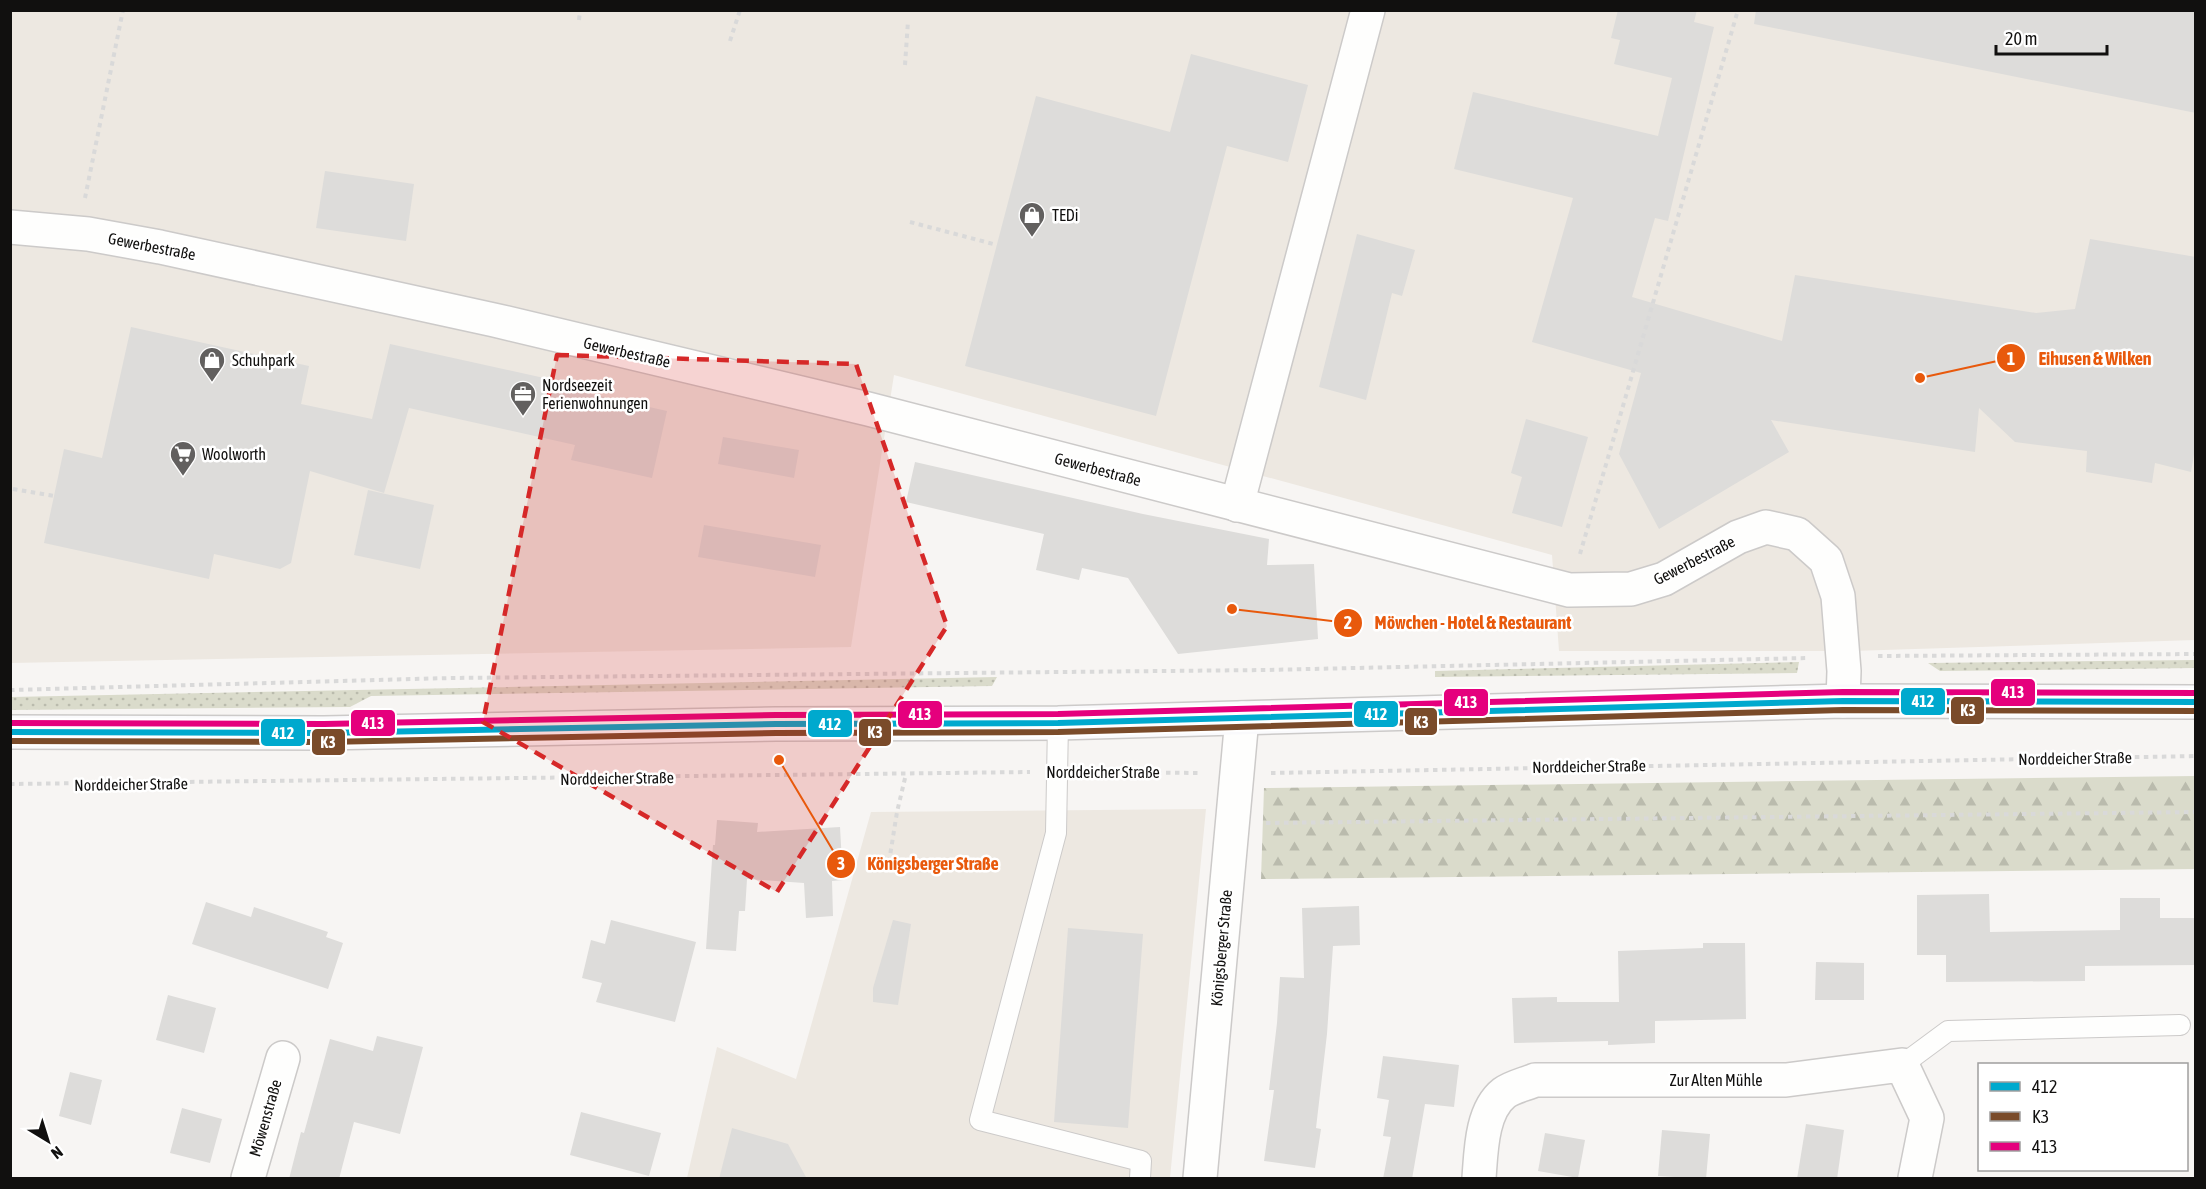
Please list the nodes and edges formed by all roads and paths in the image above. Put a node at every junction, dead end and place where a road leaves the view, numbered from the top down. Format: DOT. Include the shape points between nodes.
graph roads {
  1 [pos="123,10"];
  2 [pos="580,10"];
  3 [pos="740,10"];
  4 [pos="1368,10"];
  5 [pos="1738,10"];
  6 [pos="579,20"];
  7 [pos="908,21"];
  8 [pos="730,41"];
  9 [pos="904,65"];
  10 [pos="85,200"];
  11 [pos="910,222"];
  12 [pos="10,227"];
  13 [pos="997,245"];
  14 [pos="13,489"];
  15 [pos="54,496"];
  16 [pos="1237,505"];
  17 [pos="1569,590"];
  18 [pos="2196,654"];
  19 [pos="1843,657"];
  20 [pos="10,690"];
  21 [pos="1843,701"];
  22 [pos="2196,702"];
  23 [pos="1242,718"];
  24 [pos="1058,723"];
  25 [pos="10,732"];
  26 [pos="2196,756"];
  27 [pos="1057,772"];
  28 [pos="906,774"];
  29 [pos="1236,774"];
  30 [pos="10,784"];
  31 [pos="2196,813"];
  32 [pos="1232,823"];
  33 [pos="889,862"];
  34 [pos="2180,1025"];
  35 [pos="283,1058"];
  36 [pos="1902,1065"];
  37 [pos="248,1179"];
  38 [pos="1140,1179"];
  39 [pos="1200,1179"];
  40 [pos="1479,1179"];
  41 [pos="1915,1179"];
  1 -- 10 [label="path"];
  2 -- 6 [label="path"];
  3 -- 8 [label="path"];
  4 -- 16 [label="street"];
  5 -- 17 [label="path"];
  7 -- 9 [label="path"];
  11 -- 13 [label="path"];
  12 -- 16 [label="street, Gewerbestraße" via="88,234 160,247 494,320 868,409"];
  14 -- 15 [label="path"];
  16 -- 17 [label="street, Gewerbestraße"];
  17 -- 19 [label="street, Gewerbestraße" via="1631,589 1664,579 1738,537 1766,527 1797,534 1826,560 1838,597"];
  18 -- 19 [label="path"];
  19 -- 20 [label="path" via="1265,670 451,678"];
  19 -- 21 [label="street, Gewerbestraße"];
  21 -- 22 [label="main road"];
  21 -- 23 [label="main road"];
  23 -- 24 [label="main road"];
  23 -- 29 [label="street, Königsberger Straße"];
  24 -- 25 [label="main road" via="324,733"];
  24 -- 27 [label="lane"];
  26 -- 29 [label="path, Norddeicher Straße"];
  27 -- 28 [label="path, Norddeicher Straße"];
  27 -- 29 [label="path, Norddeicher Straße"];
  27 -- 38 [label="lane" via="1056,833 980,1120 1141,1161"];
  28 -- 30 [label="path, Norddeicher Straße"];
  28 -- 33 [label="path"];
  29 -- 32 [label="street, Königsberger Straße"];
  31 -- 32 [label="path"];
  32 -- 39 [label="street, Königsberger Straße"];
  34 -- 36 [label="lane" via="1948,1031"];
  35 -- 37 [label="street, Möwenstraße"];
  36 -- 40 [label="street, Zur Alten Mühle" via="1785,1080 1535,1080 1504,1093 1492,1108 1483,1132"];
  36 -- 41 [label="street" via="1927,1118"];
}
